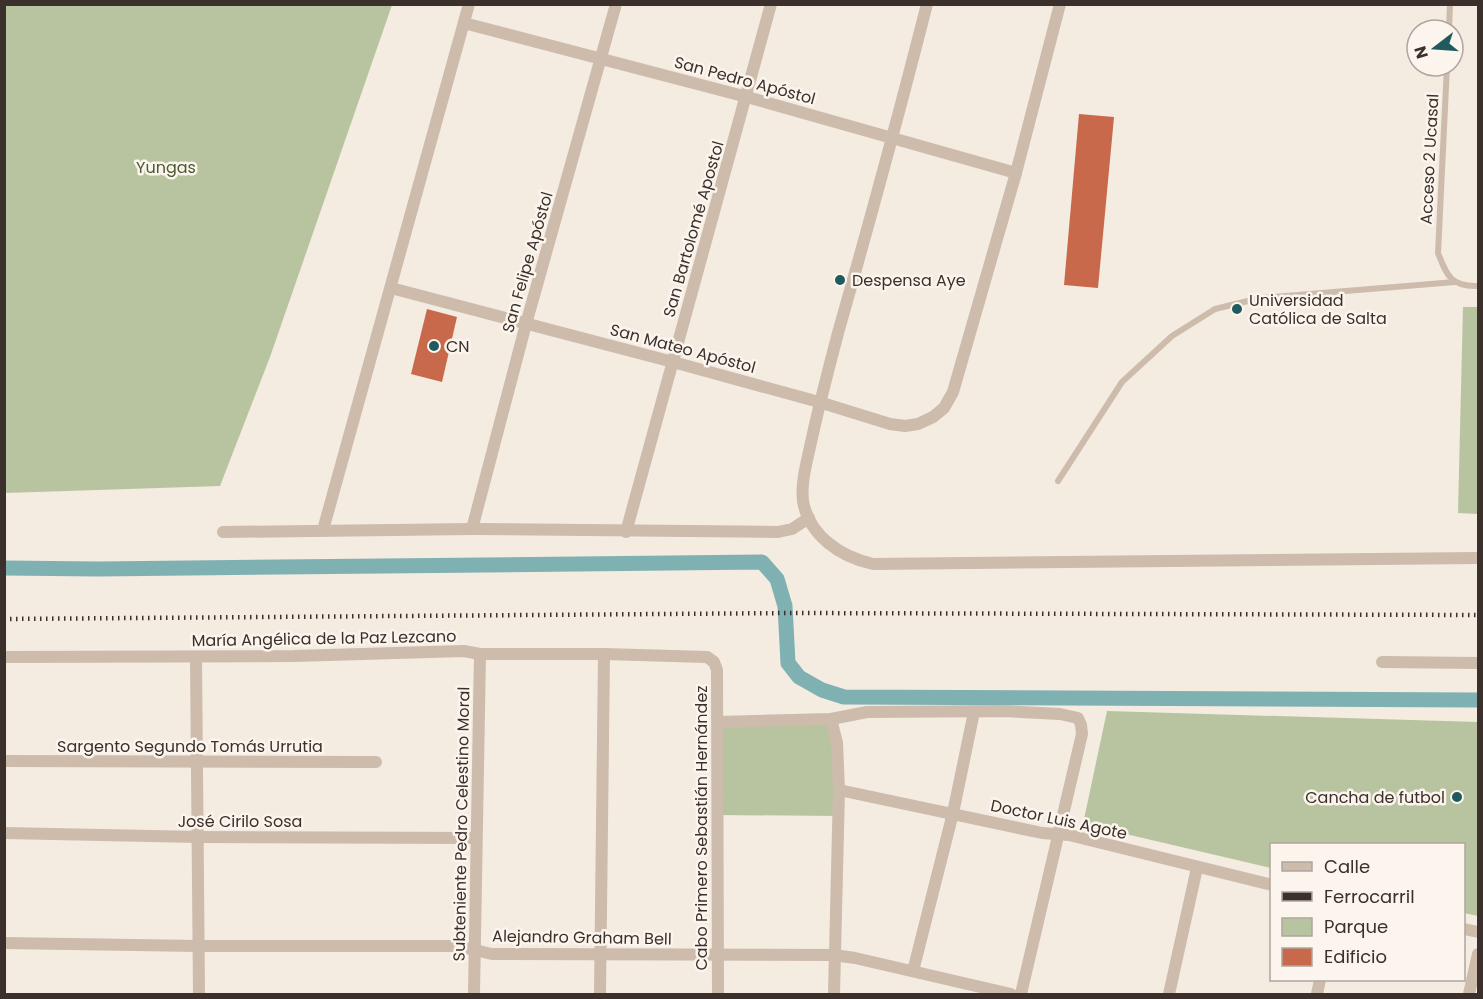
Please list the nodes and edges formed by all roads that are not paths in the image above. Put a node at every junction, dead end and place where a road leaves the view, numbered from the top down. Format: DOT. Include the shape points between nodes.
graph roads {
  1 [pos="469,4"];
  2 [pos="616,4"];
  3 [pos="771,4"];
  4 [pos="927,4"];
  5 [pos="1060,4"];
  6 [pos="464,23"];
  7 [pos="602,59"];
  8 [pos="1446,78"];
  9 [pos="747,97"];
  10 [pos="893,137"];
  11 [pos="1016,173"];
  12 [pos="1455,282"];
  13 [pos="1479,286"];
  14 [pos="392,288"];
  15 [pos="526,324"];
  16 [pos="673,362"];
  17 [pos="819,402"];
  18 [pos="1058,481"];
  19 [pos="809,518"];
  20 [pos="472,529"];
  21 [pos="323,530"];
  22 [pos="223,532"];
  23 [pos="626,532"];
  24 [pos="1479,558"];
  25 [pos="480,654"];
  26 [pos="604,654"];
  27 [pos="4,657"];
  28 [pos="196,657"];
  29 [pos="714,662"];
  30 [pos="1382,662"];
  31 [pos="1479,663"];
  32 [pos="974,712"];
  33 [pos="831,719"];
  34 [pos="718,722"];
  35 [pos="4,761"];
  36 [pos="376,762"];
  37 [pos="197,763"];
  38 [pos="839,790"];
  39 [pos="953,813"];
  40 [pos="4,833"];
  41 [pos="1059,834"];
  42 [pos="198,837"];
  43 [pos="476,837"];
  44 [pos="1197,868"];
  45 [pos="1270,885"];
  46 [pos="4,943"];
  47 [pos="198,946"];
  48 [pos="476,950"];
  49 [pos="600,954"];
  50 [pos="1479,954"];
  51 [pos="834,955"];
  52 [pos="718,956"];
  53 [pos="913,971"];
  54 [pos="199,994"];
  55 [pos="474,994"];
  56 [pos="600,994"];
  57 [pos="718,994"];
  58 [pos="834,994"];
  59 [pos="1011,994"];
  60 [pos="1021,994"];
  61 [pos="1169,994"];
  62 [pos="1469,994"];
  1 -- 6 [label="street"];
  2 -- 7 [label="street, San Felipe Apóstol"];
  3 -- 9 [label="street, San Bartolomé Apostol"];
  4 -- 10 [label="street"];
  5 -- 11 [label="street"];
  6 -- 7 [label="street, San Pedro Apóstol"];
  6 -- 14 [label="street"];
  7 -- 9 [label="street, San Pedro Apóstol"];
  7 -- 15 [label="street, San Felipe Apóstol"];
  8 -- 12 [label="lane, Acceso 2 Ucasal" via="1438,253 1446,273"];
  9 -- 10 [label="street, San Pedro Apóstol"];
  9 -- 16 [label="street, San Bartolomé Apostol"];
  10 -- 11 [label="street, San Pedro Apóstol"];
  10 -- 17 [label="street"];
  11 -- 17 [label="street, San Mateo Apóstol" via="953,392 944,408 918,424 905,426"];
  12 -- 13 [label="lane"];
  12 -- 18 [label="lane" via="1260,298 1215,309 1172,336 1122,381"];
  14 -- 15 [label="street, San Mateo Apóstol"];
  14 -- 21 [label="street"];
  15 -- 16 [label="street, San Mateo Apóstol"];
  15 -- 20 [label="street, San Felipe Apóstol"];
  16 -- 17 [label="street, San Mateo Apóstol"];
  16 -- 23 [label="street, San Bartolomé Apostol"];
  17 -- 19 [label="street" via="803,484"];
  19 -- 23 [label="street" via="792,529 778,532"];
  19 -- 24 [label="street" via="836,551 873,564"];
  20 -- 21 [label="street"];
  20 -- 23 [label="street"];
  21 -- 22 [label="street"];
  25 -- 26 [label="street, María Angélica de la Paz Lezcano"];
  25 -- 28 [label="street, María Angélica de la Paz Lezcano" via="464,651"];
  25 -- 43 [label="street, Subteniente Pedro Celestino Moral"];
  26 -- 29 [label="street, María Angélica de la Paz Lezcano" via="707,657"];
  26 -- 49 [label="street"];
  27 -- 28 [label="street, María Angélica de la Paz Lezcano"];
  28 -- 37 [label="street"];
  29 -- 34 [label="street, Cabo Primero Sebastián Hernández"];
  30 -- 31 [label="street"];
  32 -- 33 [label="street" via="867,712"];
  32 -- 39 [label="street"];
  32 -- 41 [label="street" via="1078,718 1082,734"];
  33 -- 34 [label="street"];
  33 -- 38 [label="street" via="837,743"];
  34 -- 52 [label="street, Cabo Primero Sebastián Hernández"];
  35 -- 37 [label="street, Sargento Segundo Tomás Urrutia"];
  36 -- 37 [label="street, Sargento Segundo Tomás Urrutia"];
  37 -- 42 [label="street"];
  38 -- 39 [label="street, Doctor Luis Agote"];
  38 -- 51 [label="street"];
  39 -- 41 [label="street, Doctor Luis Agote"];
  39 -- 53 [label="street"];
  40 -- 42 [label="street, José Cirilo Sosa"];
  41 -- 44 [label="street, Doctor Luis Agote"];
  41 -- 60 [label="street"];
  42 -- 43 [label="street, José Cirilo Sosa"];
  42 -- 47 [label="street"];
  43 -- 48 [label="street, Subteniente Pedro Celestino Moral"];
  44 -- 45 [label="street, Doctor Luis Agote"];
  44 -- 61 [label="street"];
  46 -- 47 [label="street, Alejandro Graham Bell"];
  47 -- 48 [label="street, Alejandro Graham Bell" via="457,946"];
  47 -- 54 [label="street"];
  48 -- 49 [label="street, Alejandro Graham Bell" via="492,954"];
  48 -- 55 [label="street, Subteniente Pedro Celestino Moral"];
  49 -- 52 [label="street, Alejandro Graham Bell"];
  49 -- 56 [label="street"];
  50 -- 62 [label="street"];
  51 -- 52 [label="street, Alejandro Graham Bell"];
  51 -- 53 [label="street, Alejandro Graham Bell"];
  51 -- 58 [label="street"];
  52 -- 57 [label="street, Cabo Primero Sebastián Hernández"];
  53 -- 59 [label="street, Alejandro Graham Bell"];
}
